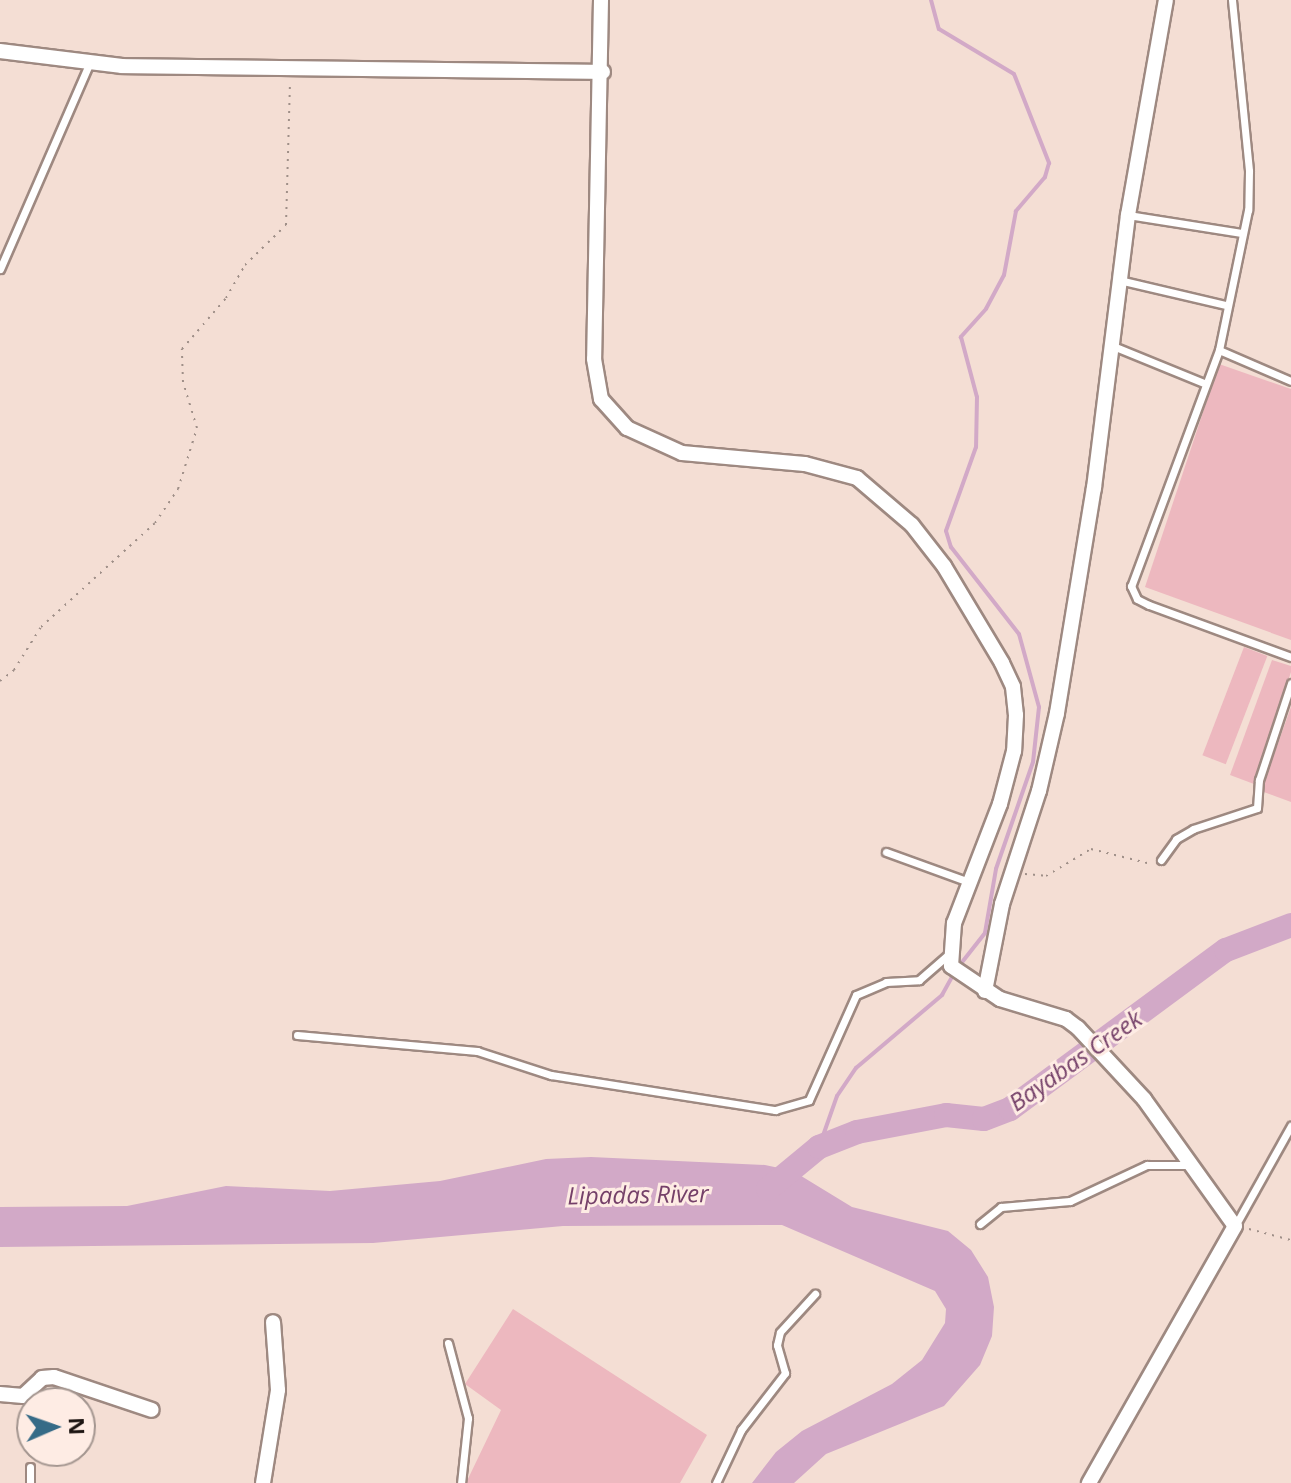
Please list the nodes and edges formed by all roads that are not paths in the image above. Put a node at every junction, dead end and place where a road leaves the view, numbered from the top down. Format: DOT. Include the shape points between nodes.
graph roads {
  1 [pos="601,0"];
  2 [pos="1166,0"];
  3 [pos="1232,0"];
  4 [pos="0,51"];
  5 [pos="89,64"];
  6 [pos="603,72"];
  7 [pos="1128,215"];
  8 [pos="1242,233"];
  9 [pos="0,269"];
  10 [pos="1119,280"];
  11 [pos="1226,305"];
  12 [pos="1111,345"];
  13 [pos="1219,350"];
  14 [pos="1291,381"];
  15 [pos="1206,384"];
  16 [pos="1291,657"];
  17 [pos="1291,683"];
  18 [pos="886,852"];
  19 [pos="1161,860"];
  20 [pos="969,882"];
  21 [pos="953,965"];
  22 [pos="985,991"];
  23 [pos="297,1035"];
  24 [pos="1291,1126"];
  25 [pos="1194,1166"];
  26 [pos="980,1224"];
  27 [pos="1235,1226"];
  28 [pos="815,1294"];
  29 [pos="273,1322"];
  30 [pos="448,1343"];
  31 [pos="0,1394"];
  32 [pos="152,1410"];
  33 [pos="30,1467"];
  34 [pos="30,1483"];
  35 [pos="263,1483"];
  36 [pos="461,1483"];
  37 [pos="716,1483"];
  38 [pos="1089,1483"];
  1 -- 6 [label="street"];
  2 -- 7 [label="street"];
  3 -- 8 [label="lane" via="1250,181"];
  4 -- 5 [label="street"];
  5 -- 6 [label="street"];
  5 -- 9 [label="lane"];
  6 -- 20 [label="street" via="594,359 601,399 627,428 682,453 805,464 857,478 912,525 944,566 1002,663 1013,687 1016,715 1014,751 1000,804"];
  7 -- 8 [label="lane"];
  7 -- 10 [label="street"];
  8 -- 11 [label="lane"];
  10 -- 11 [label="lane"];
  10 -- 12 [label="street"];
  11 -- 13 [label="lane"];
  12 -- 15 [label="lane"];
  12 -- 22 [label="street" via="1057,713"];
  13 -- 14 [label="lane"];
  13 -- 15 [label="lane"];
  15 -- 16 [label="lane" via="1132,594"];
  17 -- 19 [label="lane" via="1259,780 1257,808 1193,829 1176,839"];
  18 -- 20 [label="lane"];
  20 -- 21 [label="street"];
  21 -- 22 [label="street"];
  21 -- 23 [label="lane" via="919,980 886,982 856,995 809,1100 775,1110 551,1075 477,1051"];
  22 -- 25 [label="street" via="1078,1028 1117,1068"];
  24 -- 27 [label="lane"];
  25 -- 26 [label="lane" via="1147,1165 1070,1201 1010,1204"];
  25 -- 27 [label="street"];
  27 -- 38 [label="street"];
  28 -- 37 [label="lane" via="780,1332 777,1345 785,1373 741,1430"];
  29 -- 35 [label="street" via="278,1390"];
  30 -- 36 [label="lane" via="469,1430"];
  31 -- 32 [label="street" via="23,1396 42,1378 54,1377"];
  33 -- 34 [label="lane"];
}
